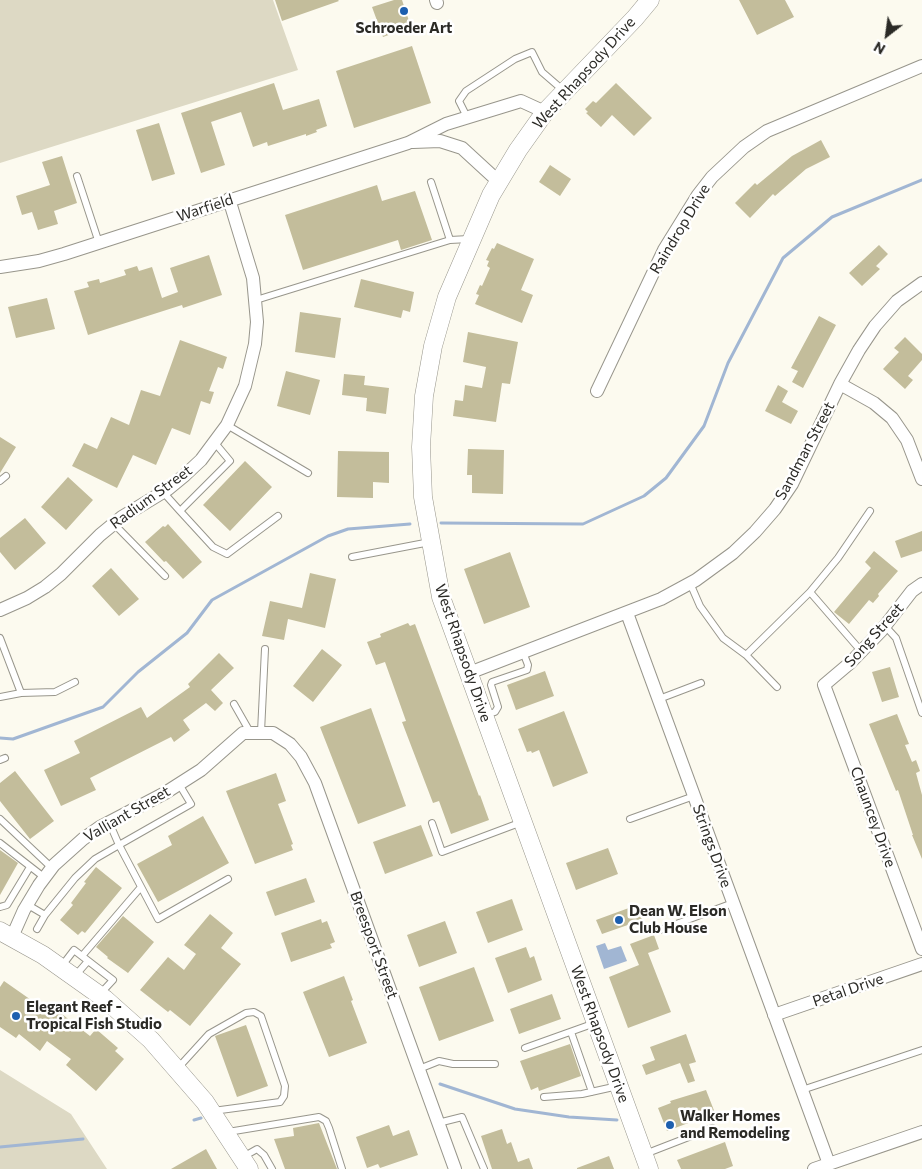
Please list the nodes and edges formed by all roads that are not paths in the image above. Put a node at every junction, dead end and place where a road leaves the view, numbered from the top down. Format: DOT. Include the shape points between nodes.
graph roads {
  1 [pos="650,0"];
  2 [pos="922,66"];
  3 [pos="564,91"];
  4 [pos="545,112"];
  5 [pos="467,117"];
  6 [pos="408,143"];
  7 [pos="77,176"];
  8 [pos="431,182"];
  9 [pos="499,182"];
  10 [pos="229,200"];
  11 [pos="471,239"];
  12 [pos="450,240"];
  13 [pos="99,243"];
  14 [pos="0,267"];
  15 [pos="922,283"];
  16 [pos="256,300"];
  17 [pos="840,384"];
  18 [pos="597,391"];
  19 [pos="227,425"];
  20 [pos="214,443"];
  21 [pos="308,473"];
  22 [pos="6,476"];
  23 [pos="922,479"];
  24 [pos="0,481"];
  25 [pos="163,491"];
  26 [pos="180,511"];
  27 [pos="870,511"];
  28 [pos="278,516"];
  29 [pos="114,524"];
  30 [pos="431,542"];
  31 [pos="352,557"];
  32 [pos="165,576"];
  33 [pos="690,583"];
  34 [pos="922,584"];
  35 [pos="810,592"];
  36 [pos="0,610"];
  37 [pos="627,613"];
  38 [pos="885,626"];
  39 [pos="0,638"];
  40 [pos="265,649"];
  41 [pos="861,651"];
  42 [pos="523,652"];
  43 [pos="746,655"];
  44 [pos="469,673"];
  45 [pos="75,682"];
  46 [pos="700,683"];
  47 [pos="824,685"];
  48 [pos="777,687"];
  49 [pos="20,693"];
  50 [pos="0,697"];
  51 [pos="658,699"];
  52 [pos="234,704"];
  53 [pos="922,713"];
  54 [pos="484,716"];
  55 [pos="262,732"];
  56 [pos="179,784"];
  57 [pos="694,796"];
  58 [pos="0,819"];
  59 [pos="630,819"];
  60 [pos="110,822"];
  61 [pos="523,822"];
  62 [pos="432,823"];
  63 [pos="0,843"];
  64 [pos="119,845"];
  65 [pos="30,867"];
  66 [pos="48,873"];
  67 [pos="228,879"];
  68 [pos="141,887"];
  69 [pos="733,903"];
  70 [pos="28,904"];
  71 [pos="0,907"];
  72 [pos="45,915"];
  73 [pos="37,929"];
  74 [pos="660,930"];
  75 [pos="6,934"];
  76 [pos="922,949"];
  77 [pos="85,959"];
  78 [pos="922,964"];
  79 [pos="68,972"];
  80 [pos="100,995"];
  81 [pos="774,1015"];
  82 [pos="596,1022"];
  83 [pos="571,1032"];
  84 [pos="525,1048"];
  85 [pos="922,1050"];
  86 [pos="495,1064"];
  87 [pos="177,1069"];
  88 [pos="419,1069"];
  89 [pos="619,1086"];
  90 [pos="802,1090"];
  91 [pos="592,1092"];
  92 [pos="544,1097"];
  93 [pos="211,1111"];
  94 [pos="438,1123"];
  95 [pos="712,1128"];
  96 [pos="226,1132"];
  97 [pos="922,1132"];
  98 [pos="647,1162"];
  99 [pos="245,1163"];
  100 [pos="829,1164"];
  101 [pos="272,1169"];
  102 [pos="342,1169"];
  103 [pos="455,1169"];
  104 [pos="484,1169"];
  105 [pos="814,1169"];
  1 -- 3 [label="street, West Rhapsody Drive"];
  2 -- 18 [label="street, Raindrop Drive" via="767,131 712,177 664,250"];
  3 -- 4 [label="street, West Rhapsody Drive"];
  3 -- 5 [label="lane" via="542,72 532,52 515,59 466,91 460,101"];
  4 -- 5 [label="street, Warfield" via="521,101"];
  4 -- 9 [label="street, West Rhapsody Drive"];
  5 -- 6 [label="street, Warfield"];
  6 -- 9 [label="street, Warfield" via="440,141 462,148"];
  6 -- 10 [label="street, Warfield"];
  7 -- 13 [label="lane"];
  8 -- 12 [label="lane"];
  9 -- 11 [label="street, West Rhapsody Drive"];
  10 -- 13 [label="street, Warfield"];
  10 -- 16 [label="street, Radium Street" via="248,257"];
  11 -- 12 [label="lane"];
  11 -- 30 [label="street, West Rhapsody Drive" via="447,297 433,346 424,396 421,446 423,498"];
  12 -- 16 [label="lane"];
  13 -- 14 [label="street, Warfield" via="39,261"];
  15 -- 17 [label="street, Sandman Street" via="897,301 874,326"];
  16 -- 19 [label="street, Radium Street" via="251,365"];
  17 -- 23 [label="street" via="874,403 892,418 907,440"];
  17 -- 33 [label="street, Sandman Street" via="792,484 775,509 733,553"];
  19 -- 20 [label="street, Radium Street"];
  19 -- 21 [label="lane"];
  20 -- 25 [label="street, Radium Street" via="185,475"];
  20 -- 26 [label="lane" via="230,461"];
  22 -- 24 [label="lane"];
  25 -- 26 [label="lane"];
  25 -- 29 [label="street, Radium Street"];
  26 -- 28 [label="lane" via="213,547 227,554"];
  27 -- 35 [label="lane"];
  29 -- 32 [label="lane"];
  29 -- 36 [label="street, Radium Street" via="45,587"];
  30 -- 31 [label="lane"];
  30 -- 44 [label="street, West Rhapsody Drive" via="441,597"];
  33 -- 37 [label="street, Sandman Street"];
  33 -- 43 [label="lane" via="700,606 723,638"];
  34 -- 38 [label="street, Song Street" via="912,591"];
  35 -- 41 [label="lane"];
  35 -- 43 [label="lane"];
  37 -- 42 [label="street, Sandman Street"];
  37 -- 51 [label="street, Strings Drive"];
  38 -- 41 [label="street, Song Street"];
  38 -- 53 [label="lane" via="896,638"];
  39 -- 49 [label="lane"];
  40 -- 55 [label="lane"];
  41 -- 47 [label="street, Song Street"];
  42 -- 44 [label="street, Sandman Street"];
  42 -- 54 [label="lane" via="527,670 492,682 498,707 495,712"];
  43 -- 48 [label="lane"];
  44 -- 54 [label="street, West Rhapsody Drive"];
  45 -- 49 [label="lane" via="55,692"];
  46 -- 51 [label="lane"];
  47 -- 76 [label="street, Chauncey Drive"];
  49 -- 50 [label="lane"];
  51 -- 57 [label="street, Strings Drive"];
  52 -- 55 [label="lane"];
  54 -- 61 [label="street, West Rhapsody Drive"];
  55 -- 56 [label="street, Valliant Street" via="243,733 201,770"];
  55 -- 88 [label="street, Breesport Street" via="290,744 302,757 315,783"];
  56 -- 60 [label="street, Valliant Street"];
  56 -- 64 [label="lane" via="191,804"];
  57 -- 59 [label="lane"];
  57 -- 69 [label="street, Strings Drive"];
  58 -- 66 [label="lane"];
  60 -- 64 [label="lane"];
  60 -- 66 [label="street, Valliant Street" via="67,852"];
  61 -- 62 [label="lane" via="442,852"];
  61 -- 82 [label="street, West Rhapsody Drive"];
  63 -- 65 [label="lane"];
  64 -- 68 [label="lane"];
  64 -- 72 [label="lane" via="95,859"];
  65 -- 66 [label="lane"];
  65 -- 71 [label="lane" via="7,905"];
  66 -- 70 [label="street, Valliant Street"];
  67 -- 68 [label="lane" via="158,919"];
  68 -- 77 [label="lane"];
  69 -- 74 [label="lane"];
  69 -- 81 [label="street, Strings Drive"];
  70 -- 72 [label="lane"];
  70 -- 75 [label="street, Valliant Street"];
  72 -- 73 [label="lane"];
  75 -- 79 [label="street"];
  77 -- 79 [label="lane"];
  77 -- 79 [label="lane" via="74,950"];
  77 -- 80 [label="lane" via="113,980"];
  78 -- 81 [label="street, Petal Drive"];
  79 -- 80 [label="street"];
  80 -- 87 [label="street" via="151,1040"];
  81 -- 90 [label="street, Strings Drive"];
  82 -- 83 [label="lane"];
  82 -- 89 [label="street, West Rhapsody Drive"];
  83 -- 84 [label="lane"];
  83 -- 91 [label="lane"];
  85 -- 90 [label="lane"];
  86 -- 88 [label="lane" via="439,1061"];
  87 -- 93 [label="street"];
  87 -- 93 [label="lane" via="209,1034 246,1013 254,1012 261,1016 285,1086 284,1096 280,1102"];
  88 -- 94 [label="street, Breesport Street"];
  89 -- 91 [label="lane"];
  89 -- 98 [label="street, West Rhapsody Drive"];
  90 -- 100 [label="street, Strings Drive"];
  91 -- 92 [label="lane"];
  93 -- 96 [label="street"];
  94 -- 103 [label="street, Breesport Street"];
  94 -- 104 [label="lane" via="462,1117"];
  95 -- 98 [label="lane"];
  96 -- 99 [label="street"];
  96 -- 102 [label="lane" via="319,1117 326,1121"];
  97 -- 100 [label="street"];
  99 -- 101 [label="lane" via="257,1149 264,1154"];
  100 -- 105 [label="street"];
}
